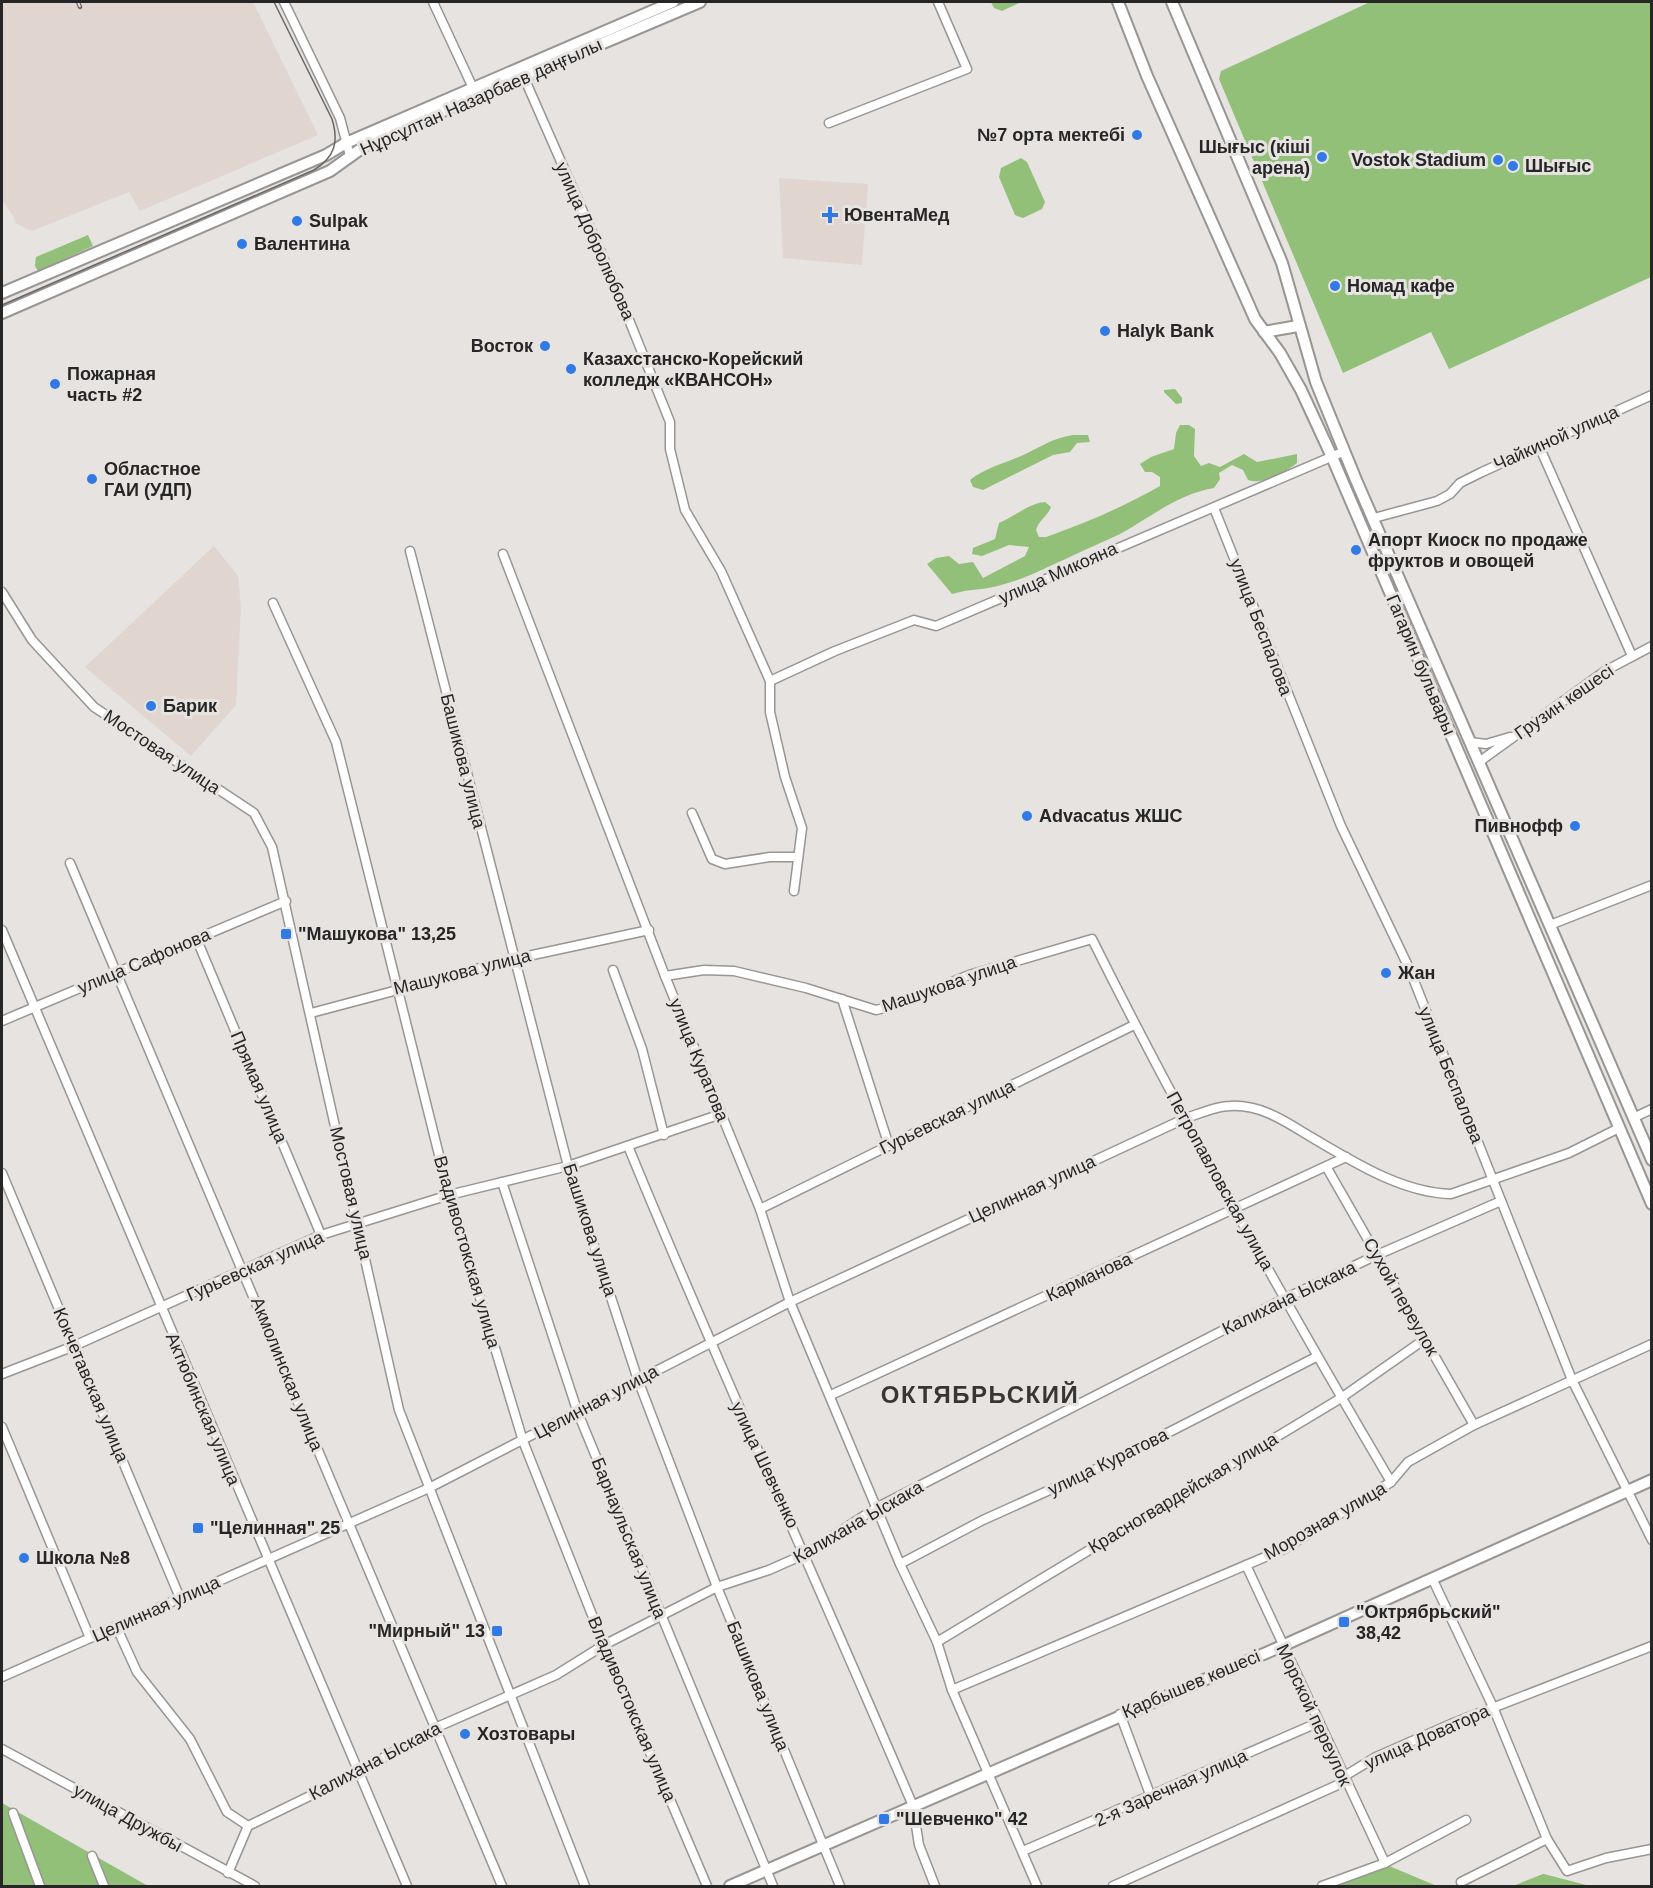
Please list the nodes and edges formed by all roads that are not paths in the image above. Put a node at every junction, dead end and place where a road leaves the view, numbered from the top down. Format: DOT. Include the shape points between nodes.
graph roads {
  1 [pos="284,2"];
  2 [pos="433,2"];
  3 [pos="673,2"];
  4 [pos="700,2"];
  5 [pos="938,2"];
  6 [pos="1118,2"];
  7 [pos="1172,2"];
  8 [pos="522,72"];
  9 [pos="473,88"];
  10 [pos="829,123"];
  11 [pos="346,143"];
  12 [pos="350,156"];
  13 [pos="2,293"];
  14 [pos="2,313"];
  15 [pos="1298,326"];
  16 [pos="1264,332"];
  17 [pos="1652,396"];
  18 [pos="1539,446"];
  19 [pos="1345,451"];
  20 [pos="1332,457"];
  21 [pos="1214,508"];
  22 [pos="1374,518"];
  23 [pos="410,551"];
  24 [pos="503,554"];
  25 [pos="2,592"];
  26 [pos="273,603"];
  27 [pos="1652,646"];
  28 [pos="1632,656"];
  29 [pos="771,681"];
  30 [pos="1516,735"];
  31 [pos="1470,742"];
  32 [pos="1479,762"];
  33 [pos="1467,770"];
  34 [pos="692,813"];
  35 [pos="798,857"];
  36 [pos="70,863"];
  37 [pos="1652,885"];
  38 [pos="794,891"];
  39 [pos="286,901"];
  40 [pos="1550,925"];
  41 [pos="2,930"];
  42 [pos="649,930"];
  43 [pos="1092,939"];
  44 [pos="196,940"];
  45 [pos="514,958"];
  46 [pos="613,970"];
  47 [pos="116,973"];
  48 [pos="665,976"];
  49 [pos="399,988"];
  50 [pos="842,999"];
  51 [pos="34,1007"];
  52 [pos="311,1013"];
  53 [pos="2,1021"];
  54 [pos="1134,1025"];
  55 [pos="1652,1108"];
  56 [pos="721,1114"];
  57 [pos="1185,1118"];
  58 [pos="1633,1118"];
  59 [pos="1618,1128"];
  60 [pos="664,1135"];
  61 [pos="628,1146"];
  62 [pos="889,1146"];
  63 [pos="1346,1157"];
  64 [pos="1652,1160"];
  65 [pos="568,1166"];
  66 [pos="1327,1168"];
  67 [pos="2,1173"];
  68 [pos="1492,1179"];
  69 [pos="502,1182"];
  70 [pos="449,1195"];
  71 [pos="1501,1201"];
  72 [pos="1652,1204"];
  73 [pos="760,1209"];
  74 [pos="1235,1209"];
  75 [pos="358,1223"];
  76 [pos="321,1235"];
  77 [pos="1377,1255"];
  78 [pos="244,1271"];
  79 [pos="1284,1299"];
  80 [pos="790,1302"];
  81 [pos="161,1308"];
  82 [pos="1425,1339"];
  83 [pos="709,1342"];
  84 [pos="1652,1344"];
  85 [pos="74,1346"];
  86 [pos="1316,1357"];
  87 [pos="2,1374"];
  88 [pos="638,1380"];
  89 [pos="1572,1380"];
  90 [pos="831,1395"];
  91 [pos="1341,1398"];
  92 [pos="578,1413"];
  93 [pos="1474,1425"];
  94 [pos="2,1426"];
  95 [pos="523,1441"];
  96 [pos="1652,1480"];
  97 [pos="1391,1482"];
  98 [pos="429,1488"];
  99 [pos="1628,1491"];
  100 [pos="876,1508"];
  101 [pos="349,1524"];
  102 [pos="1652,1540"];
  103 [pos="806,1554"];
  104 [pos="267,1559"];
  105 [pos="900,1564"];
  106 [pos="1246,1565"];
  107 [pos="1432,1578"];
  108 [pos="717,1587"];
  109 [pos="180,1598"];
  110 [pos="661,1617"];
  111 [pos="116,1626"];
  112 [pos="90,1638"];
  113 [pos="937,1642"];
  114 [pos="604,1645"];
  115 [pos="1282,1646"];
  116 [pos="1652,1646"];
  117 [pos="2,1677"];
  118 [pos="952,1690"];
  119 [pos="509,1695"];
  120 [pos="1493,1707"];
  121 [pos="1120,1714"];
  122 [pos="1317,1723"];
  123 [pos="435,1728"];
  124 [pos="2,1749"];
  125 [pos="990,1772"];
  126 [pos="357,1773"];
  127 [pos="1343,1777"];
  128 [pos="1150,1797"];
  129 [pos="912,1806"];
  130 [pos="13,1813"];
  131 [pos="1466,1820"];
  132 [pos="248,1826"];
  133 [pos="1547,1839"];
  134 [pos="823,1847"];
  135 [pos="1652,1850"];
  136 [pos="1023,1851"];
  137 [pos="92,1856"];
  138 [pos="1385,1863"];
  139 [pos="766,1869"];
  140 [pos="228,1873"];
  141 [pos="1461,1882"];
  142 [pos="40,1887"];
  143 [pos="104,1887"];
  144 [pos="255,1887"];
  145 [pos="407,1887"];
  146 [pos="502,1887"];
  147 [pos="585,1887"];
  148 [pos="707,1887"];
  149 [pos="730,1887"];
  150 [pos="773,1887"];
  151 [pos="840,1887"];
  152 [pos="935,1887"];
  153 [pos="1037,1887"];
  154 [pos="1113,1887"];
  155 [pos="1322,1887"];
  1 -- 11 [label="street" via="340,118"];
  2 -- 9 [label="street"];
  3 -- 8 [label="main road, Нұрсұлтан Назарбаев даңғылы"];
  4 -- 8 [label="main road, Нұрсұлтан Назарбаев даңғылы"];
  5 -- 10 [label="street" via="967,69"];
  6 -- 16 [label="main road, Гагарин бульвары"];
  7 -- 15 [label="main road, Гагарин бульвары" via="1282,263"];
  8 -- 9 [label="main road, Нұрсұлтан Назарбаев даңғылы"];
  8 -- 12 [label="main road, Нұрсұлтан Назарбаев даңғылы" via="369,143"];
  8 -- 29 [label="street, улица Добролюбова" via="670,422 670,449 685,510 721,571"];
  9 -- 11 [label="main road, Нұрсұлтан Назарбаев даңғылы"];
  11 -- 12 [label="street"];
  11 -- 13 [label="main road, Нұрсұлтан Назарбаев даңғылы" via="326,155"];
  12 -- 14 [label="main road, Нұрсұлтан Назарбаев даңғылы" via="330,171"];
  15 -- 16 [label="main road"];
  15 -- 19 [label="main road, Гагарин бульвары"];
  16 -- 20 [label="main road, Гагарин бульвары" via="1301,390"];
  17 -- 18 [label="street, Чайкиной улица"];
  18 -- 22 [label="street, Чайкиной улица" via="1460,483 1437,501"];
  18 -- 28 [label="street"];
  19 -- 20 [label="street, улица Микояна"];
  19 -- 22 [label="main road, Гагарин бульвары"];
  20 -- 21 [label="street, улица Микояна"];
  20 -- 33 [label="main road, Гагарин бульвары"];
  21 -- 29 [label="street, улица Микояна" via="936,626 914,620"];
  21 -- 68 [label="street, улица Беспалова" via="1341,826 1408,968"];
  22 -- 31 [label="main road, Гагарин бульвары"];
  23 -- 45 [label="street, Башикова улица"];
  24 -- 42 [label="street, улица Куратова"];
  25 -- 39 [label="street, Мостовая улица" via="32,640 94,707 254,813 272,847"];
  26 -- 49 [label="street, Владивостокская улица" via="336,742"];
  27 -- 28 [label="street, Грузин көшесі"];
  28 -- 30 [label="street, Грузин көшесі"];
  29 -- 35 [label="street, улица Добролюбова" via="770,712 802,828"];
  30 -- 31 [label="street" via="1486,744"];
  30 -- 32 [label="street, Грузин көшесі"];
  31 -- 32 [label="main road, Гагарин бульвары"];
  32 -- 33 [label="main road"];
  32 -- 40 [label="main road, Гагарин бульвары"];
  33 -- 59 [label="main road, Гагарин бульвары"];
  34 -- 35 [label="street" via="712,859 725,864"];
  35 -- 38 [label="street, улица Добролюбова"];
  36 -- 47 [label="street, Акмолинская улица"];
  37 -- 40 [label="street"];
  39 -- 44 [label="street, улица Сафонова"];
  39 -- 52 [label="street, Мостовая улица"];
  40 -- 58 [label="main road, Гагарин бульвары"];
  41 -- 51 [label="street, Актюбинская улица"];
  42 -- 45 [label="street, Машукова улица"];
  42 -- 48 [label="street, улица Куратова"];
  43 -- 50 [label="street, Машукова улица" via="969,975 893,1006 876,1010"];
  43 -- 54 [label="street, Петропавловская улица"];
  44 -- 47 [label="street, улица Сафонова"];
  44 -- 76 [label="street, Прямая улица"];
  45 -- 49 [label="street, Машукова улица"];
  45 -- 65 [label="street, Башикова улица"];
  46 -- 60 [label="street" via="642,1049"];
  47 -- 51 [label="street, улица Сафонова"];
  47 -- 78 [label="street, Акмолинская улица"];
  48 -- 50 [label="street, Машукова улица" via="704,970 734,971"];
  48 -- 56 [label="street, улица Куратова"];
  49 -- 52 [label="street, Машукова улица"];
  49 -- 70 [label="street, Владивостокская улица"];
  50 -- 62 [label="street"];
  51 -- 53 [label="street, улица Сафонова"];
  51 -- 81 [label="street, Актюбинская улица"];
  52 -- 75 [label="street, Мостовая улица"];
  54 -- 57 [label="street, Петропавловская улица"];
  54 -- 62 [label="street, Гурьевская улица"];
  55 -- 58 [label="street"];
  56 -- 60 [label="street, Гурьевская улица"];
  56 -- 73 [label="street, улица Куратова"];
  57 -- 63 [label="street, Целинная улица" via="1229,1106 1267,1111"];
  57 -- 74 [label="street, Петропавловская улица"];
  57 -- 80 [label="street, Целинная улица"];
  58 -- 59 [label="main road"];
  58 -- 64 [label="main road, Гагарин бульвары"];
  59 -- 68 [label="street, Целинная улица" via="1569,1153"];
  59 -- 72 [label="main road, Гагарин бульвары"];
  60 -- 61 [label="street, Гурьевская улица"];
  61 -- 65 [label="street, Гурьевская улица"];
  61 -- 83 [label="street, улица Шевченко"];
  62 -- 73 [label="street, Гурьевская улица"];
  63 -- 66 [label="street, Карманова"];
  63 -- 68 [label="street, Целинная улица" via="1434,1194 1451,1194"];
  65 -- 69 [label="street, Гурьевская улица"];
  65 -- 88 [label="street, Башикова улица"];
  66 -- 74 [label="street, Карманова"];
  66 -- 77 [label="street, Сухой переулок"];
  67 -- 85 [label="street, Кокчетавская улица"];
  68 -- 71 [label="street, улица Беспалова"];
  69 -- 70 [label="street, Гурьевская улица"];
  69 -- 92 [label="street, Барнаульская улица"];
  70 -- 75 [label="street, Гурьевская улица"];
  70 -- 95 [label="street, Владивостокская улица"];
  71 -- 77 [label="street, Калихана Ыскака"];
  71 -- 89 [label="street, улица Беспалова"];
  73 -- 80 [label="street, улица Куратова"];
  74 -- 79 [label="street, Петропавловская улица"];
  74 -- 90 [label="street, Карманова"];
  75 -- 76 [label="street, Гурьевская улица"];
  75 -- 98 [label="street, Мостовая улица" via="399,1410"];
  76 -- 78 [label="street, Гурьевская улица"];
  77 -- 79 [label="street, Калихана Ыскака"];
  77 -- 82 [label="street, Сухой переулок"];
  78 -- 81 [label="street, Гурьевская улица"];
  78 -- 101 [label="street, Акмолинская улица"];
  79 -- 86 [label="street, Петропавловская улица"];
  79 -- 100 [label="street, Калихана Ыскака"];
  80 -- 83 [label="street, Целинная улица"];
  80 -- 90 [label="street, улица Куратова"];
  81 -- 85 [label="street, Гурьевская улица"];
  81 -- 104 [label="street, Актюбинская улица"];
  82 -- 91 [label="street, Красногвардейская улица"];
  82 -- 93 [label="street, Сухой переулок"];
  83 -- 88 [label="street, Целинная улица"];
  83 -- 103 [label="street, улица Шевченко"];
  84 -- 89 [label="street, Морозная улица"];
  85 -- 87 [label="street, Гурьевская улица"];
  85 -- 109 [label="street, Кокчетавская улица"];
  86 -- 91 [label="street, Петропавловская улица"];
  86 -- 105 [label="street, улица Куратова" via="1104,1466 983,1520"];
  88 -- 92 [label="street, Целинная улица"];
  88 -- 108 [label="street, Башикова улица"];
  89 -- 93 [label="street, Морозная улица"];
  89 -- 99 [label="street, улица Беспалова"];
  90 -- 100 [label="street, улица Куратова"];
  91 -- 97 [label="street, Петропавловская улица"];
  91 -- 113 [label="street, Красногвардейская улица"];
  92 -- 95 [label="street, Целинная улица"];
  92 -- 110 [label="street, Барнаульская улица"];
  93 -- 97 [label="street, Морозная улица" via="1408,1462"];
  94 -- 112 [label="street"];
  95 -- 98 [label="street, Целинная улица"];
  95 -- 114 [label="street, Владивостокская улица"];
  96 -- 99 [label="main road, Қарбышев көшесі"];
  97 -- 106 [label="street, Морозная улица" via="1284,1549"];
  98 -- 101 [label="street, Целинная улица"];
  98 -- 119 [label="street, Мостовая улица"];
  99 -- 102 [label="street, улица Беспалова"];
  99 -- 107 [label="main road, Қарбышев көшесі"];
  100 -- 103 [label="street, Калихана Ыскака"];
  100 -- 105 [label="street, улица Куратова"];
  101 -- 104 [label="street, Целинная улица"];
  101 -- 123 [label="street, Акмолинская улица"];
  103 -- 108 [label="street, Калихана Ыскака"];
  103 -- 129 [label="street, улица Шевченко"];
  104 -- 109 [label="street, Целинная улица"];
  104 -- 126 [label="street, Актюбинская улица"];
  105 -- 113 [label="street, улица Куратова"];
  106 -- 115 [label="street, Морской переулок"];
  106 -- 118 [label="street, Морозная улица"];
  107 -- 115 [label="main road, Қарбышев көшесі"];
  107 -- 120 [label="street"];
  108 -- 110 [label="street, Калихана Ыскака"];
  108 -- 134 [label="street, Башикова улица"];
  109 -- 111 [label="street, Целинная улица"];
  110 -- 114 [label="street, Калихана Ыскака"];
  110 -- 139 [label="street, Барнаульская улица"];
  111 -- 112 [label="street, Целинная улица"];
  111 -- 132 [label="street" via="137,1672 190,1739 227,1812"];
  112 -- 117 [label="street, Целинная улица"];
  113 -- 118 [label="street, улица Куратова"];
  114 -- 119 [label="street, Калихана Ыскака" via="556,1675"];
  114 -- 148 [label="street, Владивостокская улица"];
  115 -- 121 [label="main road, Қарбышев көшесі"];
  115 -- 122 [label="street, Морской переулок"];
  116 -- 120 [label="street, улица Доватора"];
  118 -- 125 [label="street, улица Куратова"];
  119 -- 123 [label="street, Калихана Ыскака"];
  119 -- 147 [label="street, Мостовая улица"];
  120 -- 127 [label="street, улица Доватора" via="1376,1757"];
  120 -- 133 [label="street"];
  121 -- 125 [label="main road, Қарбышев көшесі"];
  121 -- 128 [label="street"];
  122 -- 127 [label="street, Морской переулок"];
  122 -- 128 [label="street, 2-я Заречная улица"];
  123 -- 126 [label="street, Калихана Ыскака"];
  123 -- 146 [label="street, Акмолинская улица"];
  124 -- 140 [label="street, улица Дружбы"];
  125 -- 129 [label="main road, Қарбышев көшесі"];
  125 -- 136 [label="street, улица Куратова"];
  126 -- 132 [label="street, Калихана Ыскака"];
  126 -- 145 [label="street, Актюбинская улица"];
  127 -- 138 [label="street, Морской переулок"];
  127 -- 154 [label="street, улица Доватора" via="1342,1783"];
  128 -- 136 [label="street, 2-я Заречная улица"];
  129 -- 134 [label="main road, Қарбышев көшесі"];
  129 -- 152 [label="street, улица Шевченко" via="919,1845"];
  130 -- 142 [label="street"];
  131 -- 138 [label="street"];
  132 -- 140 [label="street"];
  133 -- 135 [label="street" via="1568,1871 1606,1858"];
  133 -- 141 [label="street"];
  134 -- 139 [label="main road, Қарбышев көшесі"];
  134 -- 151 [label="street, Башикова улица"];
  136 -- 153 [label="street, улица Куратова"];
  137 -- 143 [label="street"];
  138 -- 155 [label="street"];
  139 -- 149 [label="main road, Қарбышев көшесі"];
  139 -- 150 [label="street, Барнаульская улица"];
  140 -- 144 [label="street, улица Дружбы"];
}
